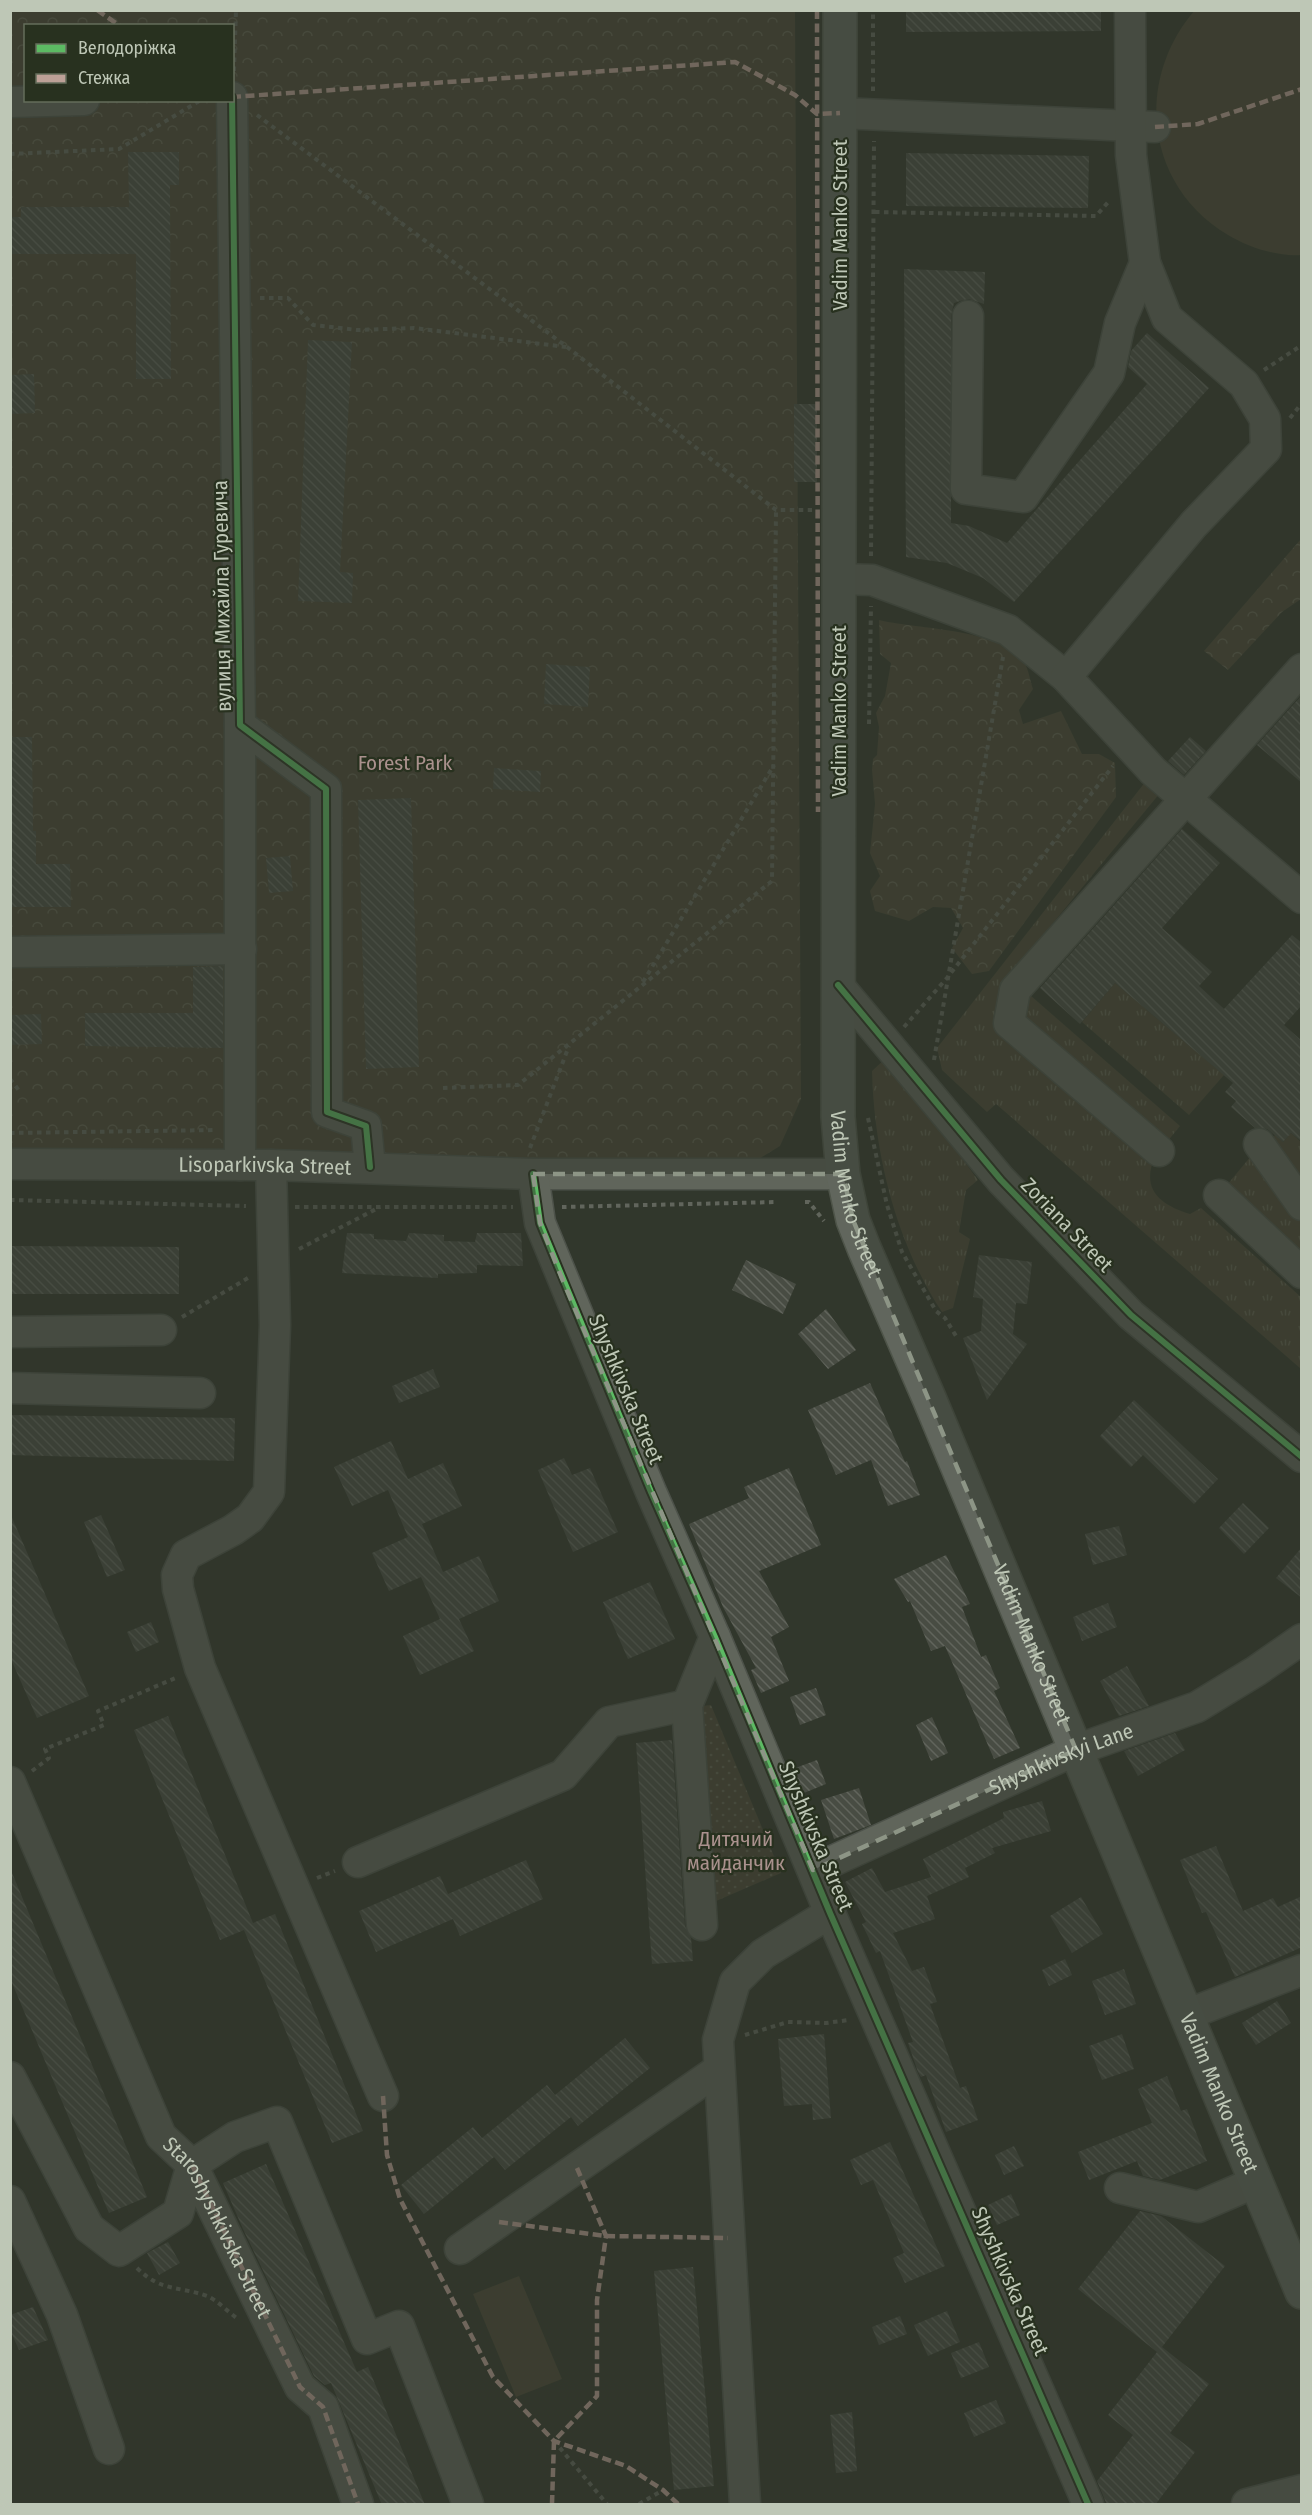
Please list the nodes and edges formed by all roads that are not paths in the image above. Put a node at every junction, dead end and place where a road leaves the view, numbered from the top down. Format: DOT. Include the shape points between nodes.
graph roads {
  1 [pos="840,10"];
  2 [pos="1130,10"];
  3 [pos="233,102"];
  4 [pos="840,114"];
  5 [pos="1143,127"];
  6 [pos="1145,262"];
  7 [pos="968,316"];
  8 [pos="839,579"];
  9 [pos="1302,669"];
  10 [pos="1066,677"];
  11 [pos="240,725"];
  12 [pos="1187,798"];
  13 [pos="1302,898"];
  14 [pos="241,949"];
  15 [pos="10,952"];
  16 [pos="838,985"];
  17 [pos="1259,1144"];
  18 [pos="1159,1151"];
  19 [pos="10,1164"];
  20 [pos="240,1165"];
  21 [pos="271,1165"];
  22 [pos="530,1166"];
  23 [pos="370,1167"];
  24 [pos="843,1174"];
  25 [pos="1219,1195"];
  26 [pos="1302,1205"];
  27 [pos="1302,1273"];
  28 [pos="161,1330"];
  29 [pos="10,1332"];
  30 [pos="10,1388"];
  31 [pos="200,1393"];
  32 [pos="1302,1457"];
  33 [pos="715,1637"];
  34 [pos="1302,1639"];
  35 [pos="687,1705"];
  36 [pos="1076,1750"];
  37 [pos="11,1784"];
  38 [pos="358,1862"];
  39 [pos="813,1870"];
  40 [pos="830,1913"];
  41 [pos="702,1925"];
  42 [pos="1302,1970"];
  43 [pos="1186,2014"];
  44 [pos="718,2070"];
  45 [pos="10,2077"];
  46 [pos="383,2096"];
  47 [pos="192,2165"];
  48 [pos="1256,2182"];
  49 [pos="1120,2188"];
  50 [pos="10,2201"];
  51 [pos="460,2249"];
  52 [pos="1302,2292"];
  53 [pos="109,2449"];
  54 [pos="1302,2490"];
  55 [pos="358,2505"];
  56 [pos="468,2505"];
  57 [pos="745,2505"];
  58 [pos="1088,2505"];
  59 [pos="1247,2505"];
  1 -- 4 [label="main road, Vadim Manko Street"];
  2 -- 5 [label="street"];
  3 -- 11 [label="street, вулиця Михайла Гуревича"];
  4 -- 5 [label="street"];
  4 -- 8 [label="main road, Vadim Manko Street"];
  5 -- 6 [label="street" via="1133,174"];
  6 -- 7 [label="street" via="1120,323 1109,373 1023,497 966,489"];
  6 -- 10 [label="street" via="1167,318 1244,384 1265,419 1266,449 1194,524"];
  8 -- 10 [label="street" via="872,580 1008,630"];
  8 -- 16 [label="main road, Vadim Manko Street"];
  9 -- 12 [label="street"];
  10 -- 12 [label="street" via="1153,771"];
  11 -- 14 [label="street, вулиця Михайла Гуревича"];
  11 -- 23 [label="street, вулиця Михайла Гуревича" via="326,789 327,1112 366,1126"];
  12 -- 13 [label="street"];
  12 -- 18 [label="street" via="1015,990 1009,1023"];
  14 -- 15 [label="street"];
  14 -- 20 [label="street, вулиця Михайла Гуревича"];
  16 -- 24 [label="main road, Vadim Manko Street" via="838,1118"];
  16 -- 32 [label="street, Zoriana Street" via="1001,1180 1131,1315"];
  17 -- 26 [label="street"];
  19 -- 20 [label="street, Lisoparkivska Street"];
  20 -- 21 [label="street, Lisoparkivska Street"];
  21 -- 23 [label="street, Lisoparkivska Street"];
  21 -- 46 [label="street" via="275,1325 269,1492 242,1524 186,1555 177,1575 178,1589 200,1668 302,1884"];
  22 -- 23 [label="street, Lisoparkivska Street"];
  22 -- 24 [label="street, Lisoparkivska Street"];
  22 -- 33 [label="street, Shyshkivska Street" via="540,1223"];
  24 -- 36 [label="main road, Vadim Manko Street" via="864,1248"];
  25 -- 27 [label="street"];
  28 -- 29 [label="street"];
  30 -- 31 [label="street"];
  33 -- 35 [label="street"];
  33 -- 39 [label="street, Shyshkivska Street"];
  34 -- 36 [label="street, Shyshkivskyi Lane" via="1197,1707"];
  35 -- 38 [label="street" via="609,1722 563,1775"];
  35 -- 41 [label="street"];
  36 -- 39 [label="street, Shyshkivskyi Lane"];
  36 -- 43 [label="main road, Vadim Manko Street"];
  37 -- 47 [label="street, Staroshyshkivska Street" via="161,2136"];
  39 -- 40 [label="street, Shyshkivska Street"];
  40 -- 44 [label="street, Shyshkivska Street" via="763,1954 735,1982 718,2040"];
  40 -- 58 [label="street, Shyshkivska Street"];
  42 -- 43 [label="street"];
  43 -- 48 [label="main road, Vadim Manko Street"];
  44 -- 51 [label="street"];
  44 -- 57 [label="street, Shyshkivska Street"];
  45 -- 47 [label="street" via="89,2228 119,2251 178,2213"];
  47 -- 55 [label="street, Staroshyshkivska Street" via="300,2387 322,2407"];
  47 -- 56 [label="street" via="235,2137 277,2122 367,2339 399,2326"];
  48 -- 49 [label="street" via="1198,2207"];
  48 -- 52 [label="main road, Vadim Manko Street"];
  50 -- 53 [label="street" via="63,2315"];
  54 -- 59 [label="street"];
}
